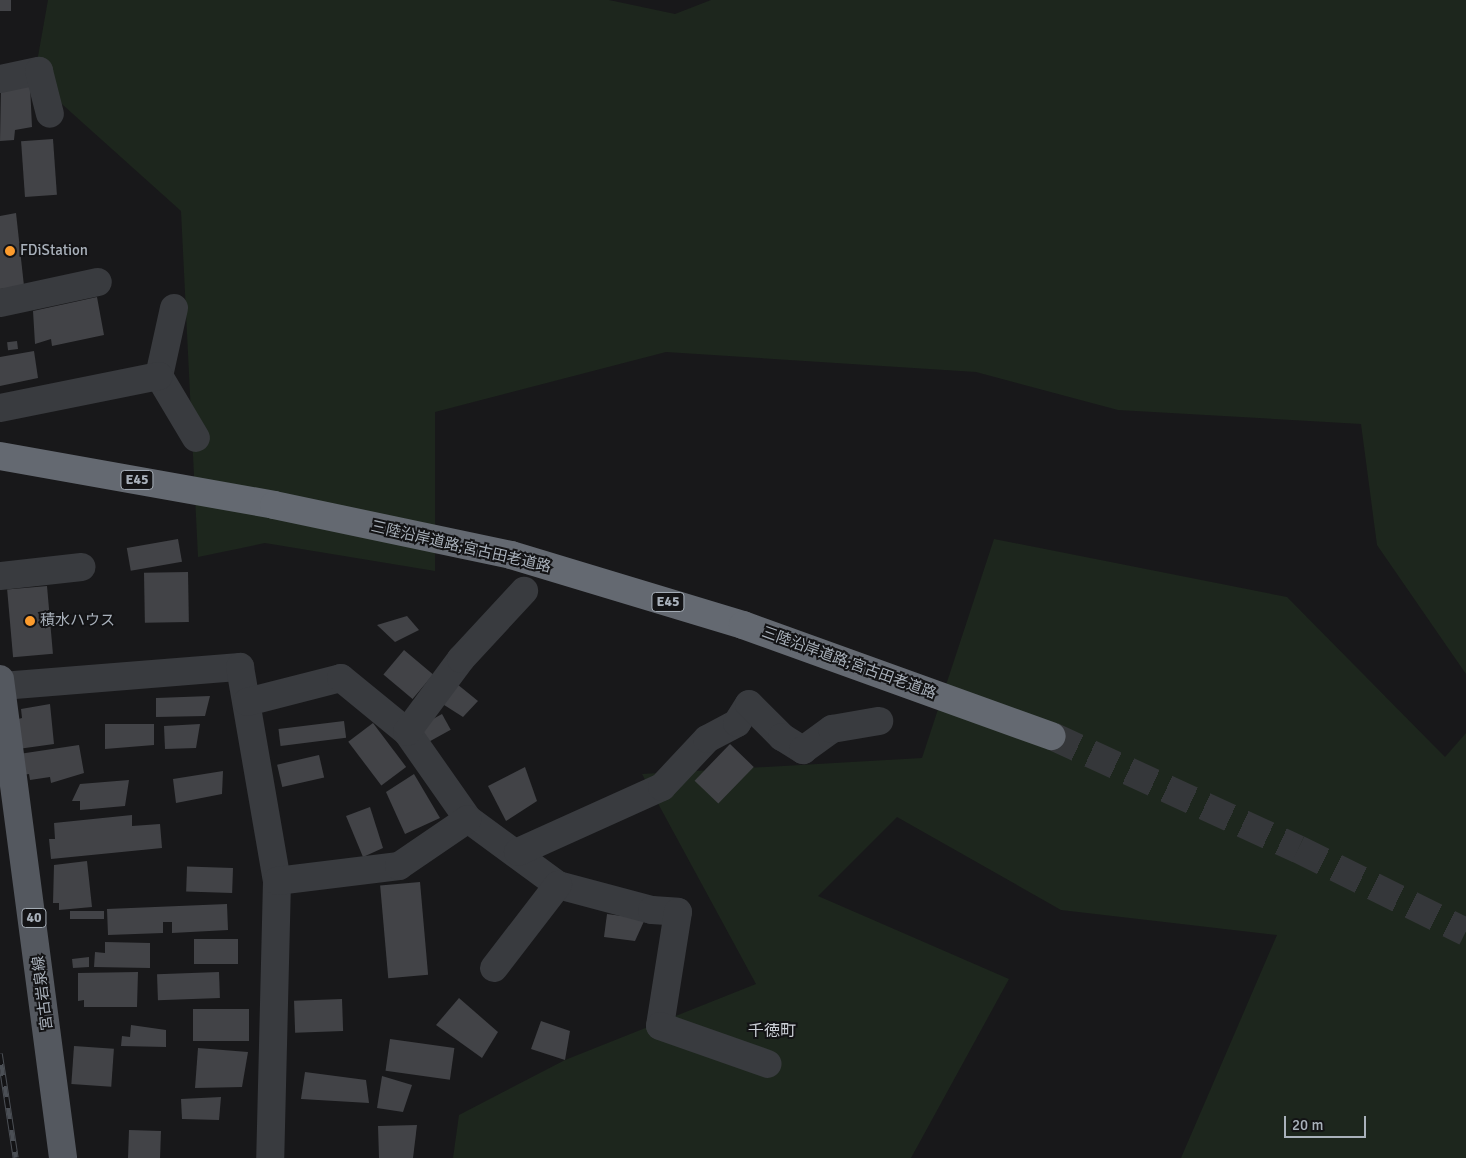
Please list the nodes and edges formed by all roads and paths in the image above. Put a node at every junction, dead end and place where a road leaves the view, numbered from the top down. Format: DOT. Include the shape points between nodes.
graph roads {
  1 [pos="0,79"];
  2 [pos="50,114"];
  3 [pos="98,282"];
  4 [pos="0,303"];
  5 [pos="174,308"];
  6 [pos="159,376"];
  7 [pos="0,408"];
  8 [pos="196,438"];
  9 [pos="0,456"];
  10 [pos="82,567"];
  11 [pos="0,576"];
  12 [pos="524,591"];
  13 [pos="1,683"];
  14 [pos="247,702"];
  15 [pos="879,720"];
  16 [pos="407,732"];
  17 [pos="1052,736"];
  18 [pos="468,819"];
  19 [pos="518,852"];
  20 [pos="277,881"];
  21 [pos="558,885"];
  22 [pos="494,968"];
  23 [pos="768,1064"];
  24 [pos="63,1158"];
  25 [pos="270,1158"];
  1 -- 2 [label="street" via="39,71"];
  3 -- 4 [label="street"];
  5 -- 6 [label="street"];
  6 -- 7 [label="street"];
  6 -- 8 [label="street"];
  9 -- 17 [label="highway, 三陸沿岸道路;宮古田老道路 / E45" via="274,505 511,555 743,625"];
  10 -- 11 [label="street"];
  12 -- 16 [label="street" via="461,659"];
  13 -- 14 [label="street" via="240,667"];
  13 -- 24 [label="main road, 宮古岩泉線 / 40"];
  14 -- 16 [label="street" via="340,678"];
  14 -- 20 [label="street"];
  15 -- 19 [label="street" via="832,729 803,750 782,737 749,704 737,723 707,739 662,787"];
  16 -- 18 [label="street"];
  18 -- 19 [label="street"];
  18 -- 20 [label="street" via="399,866"];
  19 -- 21 [label="street"];
  20 -- 25 [label="street"];
  21 -- 22 [label="street"];
  21 -- 23 [label="street" via="652,910 678,912 660,1026"];
}
